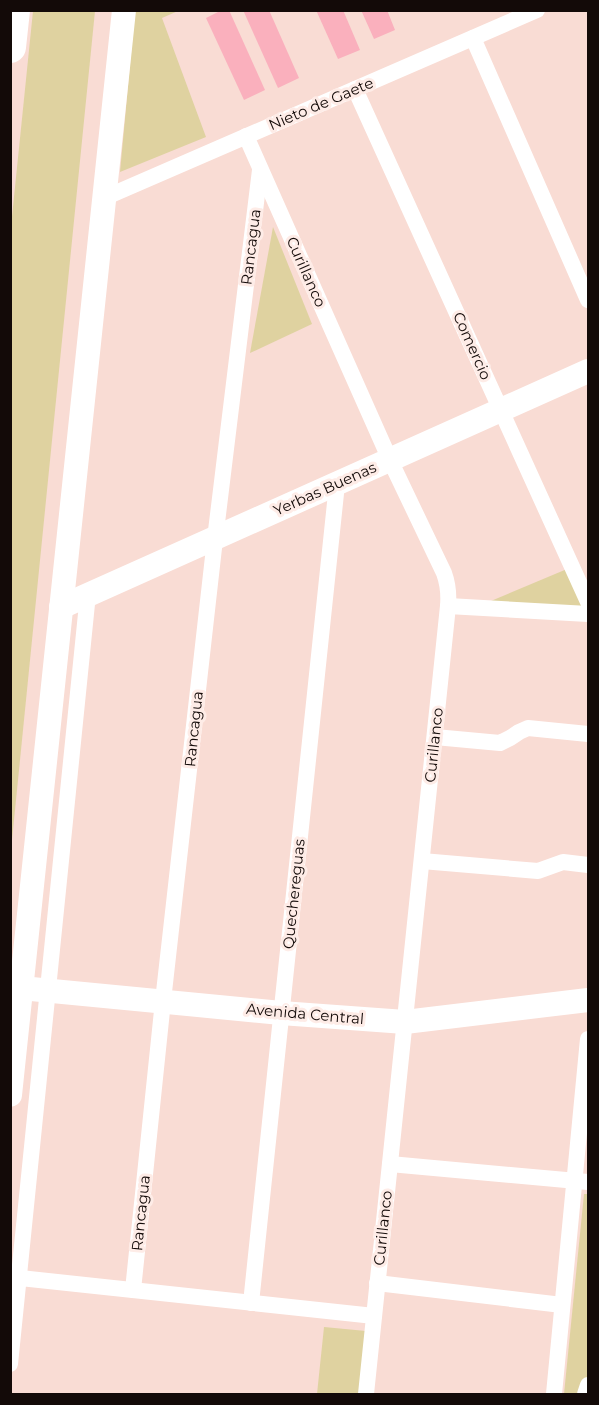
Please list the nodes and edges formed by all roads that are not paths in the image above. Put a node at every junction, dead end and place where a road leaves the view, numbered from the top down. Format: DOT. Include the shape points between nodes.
graph roads {
  1 [pos="15,10"];
  2 [pos="124,10"];
  3 [pos="537,10"];
  4 [pos="473,38"];
  5 [pos="10,47"];
  6 [pos="355,89"];
  7 [pos="246,136"];
  8 [pos="261,170"];
  9 [pos="104,198"];
  10 [pos="588,300"];
  11 [pos="588,371"];
  12 [pos="501,410"];
  13 [pos="390,460"];
  14 [pos="337,484"];
  15 [pos="215,539"];
  16 [pos="88,594"];
  17 [pos="588,602"];
  18 [pos="448,606"];
  19 [pos="61,607"];
  20 [pos="588,614"];
  21 [pos="588,734"];
  22 [pos="435,736"];
  23 [pos="422,861"];
  24 [pos="588,865"];
  25 [pos="21,988"];
  26 [pos="48,990"];
  27 [pos="588,1000"];
  28 [pos="163,1001"];
  29 [pos="281,1013"];
  30 [pos="405,1022"];
  31 [pos="588,1040"];
  32 [pos="10,1095"];
  33 [pos="390,1164"];
  34 [pos="581,1182"];
  35 [pos="15,1278"];
  36 [pos="377,1283"];
  37 [pos="134,1290"];
  38 [pos="251,1303"];
  39 [pos="562,1305"];
  40 [pos="374,1316"];
  41 [pos="10,1364"];
  42 [pos="588,1385"];
  43 [pos="366,1395"];
  44 [pos="554,1395"];
  45 [pos="585,1395"];
  1 -- 5 [label="highway"];
  2 -- 9 [label="street"];
  3 -- 4 [label="street, Nieto de Gaete"];
  4 -- 6 [label="street, Nieto de Gaete"];
  4 -- 10 [label="street"];
  6 -- 7 [label="street, Nieto de Gaete"];
  6 -- 12 [label="street, Comercio"];
  7 -- 8 [label="street, Curillanco"];
  7 -- 9 [label="street, Nieto de Gaete"];
  8 -- 13 [label="street, Curillanco"];
  8 -- 15 [label="street, Rancagua"];
  9 -- 19 [label="street"];
  11 -- 12 [label="street, Yerbas Buenas"];
  12 -- 13 [label="street, Yerbas Buenas"];
  12 -- 17 [label="street, Comercio"];
  13 -- 14 [label="street, Yerbas Buenas"];
  13 -- 18 [label="street, Curillanco" via="448,582"];
  14 -- 15 [label="street, Yerbas Buenas"];
  14 -- 29 [label="street, Quechereguas"];
  15 -- 16 [label="street, Yerbas Buenas"];
  15 -- 28 [label="street, Rancagua"];
  16 -- 19 [label="street, Yerbas Buenas"];
  16 -- 26 [label="street"];
  18 -- 20 [label="street"];
  18 -- 22 [label="street, Curillanco"];
  19 -- 25 [label="street"];
  21 -- 22 [label="street" via="528,728 500,743"];
  22 -- 23 [label="street, Curillanco"];
  23 -- 24 [label="street" via="538,871 563,862"];
  23 -- 30 [label="street, Curillanco"];
  25 -- 26 [label="street, Avenida Central"];
  25 -- 32 [label="street"];
  26 -- 28 [label="street, Avenida Central"];
  26 -- 35 [label="street"];
  27 -- 30 [label="street, Avenida Central"];
  28 -- 29 [label="street, Avenida Central"];
  28 -- 37 [label="street, Rancagua"];
  29 -- 30 [label="street, Avenida Central"];
  29 -- 38 [label="street, Quechereguas"];
  30 -- 33 [label="street, Curillanco"];
  31 -- 34 [label="street"];
  33 -- 34 [label="street"];
  33 -- 36 [label="street, Curillanco"];
  34 -- 39 [label="street"];
  35 -- 37 [label="street"];
  35 -- 41 [label="street"];
  36 -- 39 [label="street"];
  36 -- 40 [label="street, Curillanco"];
  37 -- 38 [label="street"];
  38 -- 40 [label="street"];
  39 -- 44 [label="street"];
  40 -- 43 [label="street, Curillanco"];
  42 -- 45 [label="street"];
}
